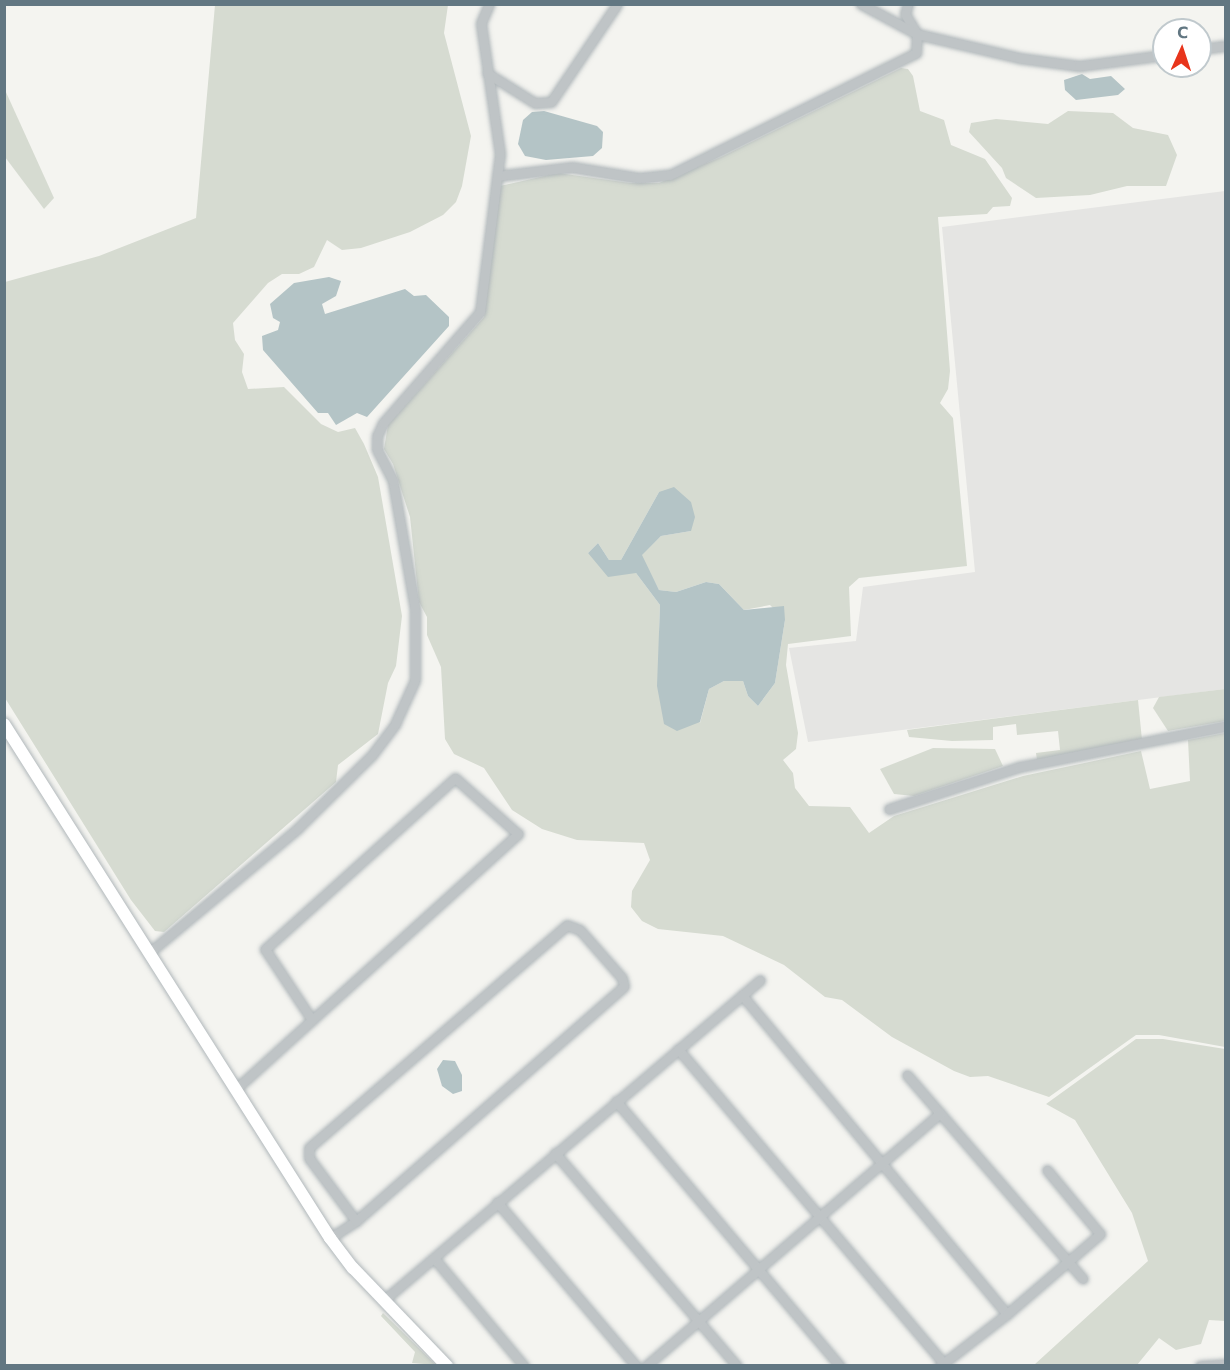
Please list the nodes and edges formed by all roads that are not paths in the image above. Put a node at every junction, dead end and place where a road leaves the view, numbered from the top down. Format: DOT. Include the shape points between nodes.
graph roads {
  1 [pos="489,4"];
  2 [pos="617,4"];
  3 [pos="861,4"];
  4 [pos="908,4"];
  5 [pos="917,34"];
  6 [pos="1152,57"];
  7 [pos="487,73"];
  8 [pos="497,176"];
  9 [pos="4,724"];
  10 [pos="1226,726"];
  11 [pos="889,809"];
  12 [pos="150,952"];
  13 [pos="759,980"];
  14 [pos="742,995"];
  15 [pos="312,1020"];
  16 [pos="678,1049"];
  17 [pos="907,1075"];
  18 [pos="237,1088"];
  19 [pos="616,1101"];
  20 [pos="940,1113"];
  21 [pos="555,1153"];
  22 [pos="880,1165"];
  23 [pos="1047,1170"];
  24 [pos="497,1202"];
  25 [pos="820,1216"];
  26 [pos="356,1221"];
  27 [pos="330,1238"];
  28 [pos="434,1258"];
  29 [pos="1068,1261"];
  30 [pos="759,1269"];
  31 [pos="1083,1279"];
  32 [pos="383,1301"];
  33 [pos="1007,1314"];
  34 [pos="699,1320"];
  35 [pos="941,1364"];
  36 [pos="1226,1364"];
  37 [pos="447,1365"];
  38 [pos="524,1365"];
  39 [pos="636,1365"];
  40 [pos="646,1365"];
  41 [pos="737,1365"];
  42 [pos="840,1365"];
  43 [pos="1200,1365"];
  1 -- 7 [label="street" via="481,23"];
  2 -- 7 [label="street" via="551,102 535,103"];
  3 -- 5 [label="street"];
  4 -- 5 [label="street" via="905,14"];
  5 -- 6 [label="street" via="1008,56 1079,66"];
  5 -- 8 [label="street" via="916,53 670,175 639,178 572,167"];
  7 -- 8 [label="street" via="500,154"];
  8 -- 12 [label="street" via="480,312 383,423 377,436 377,449 393,481 415,609 415,680 372,755 297,829"];
  9 -- 12 [label="main road"];
  10 -- 11 [label="street" via="1019,767"];
  12 -- 18 [label="main road"];
  13 -- 14 [label="street"];
  14 -- 16 [label="street"];
  14 -- 22 [label="street"];
  15 -- 15 [label="street" via="518,834 455,778 265,949"];
  15 -- 18 [label="street"];
  16 -- 19 [label="street"];
  16 -- 25 [label="street"];
  17 -- 20 [label="street"];
  18 -- 27 [label="main road"];
  19 -- 21 [label="street"];
  19 -- 30 [label="street"];
  20 -- 22 [label="street"];
  20 -- 29 [label="street"];
  21 -- 24 [label="street"];
  21 -- 34 [label="street"];
  22 -- 25 [label="street"];
  22 -- 33 [label="street"];
  23 -- 29 [label="street" via="1100,1234"];
  24 -- 28 [label="street"];
  24 -- 39 [label="street"];
  25 -- 30 [label="street"];
  25 -- 35 [label="street"];
  26 -- 26 [label="street" via="624,986 622,978 580,930 567,926 309,1148 309,1158"];
  26 -- 27 [label="street"];
  27 -- 32 [label="main road"];
  28 -- 32 [label="street"];
  28 -- 38 [label="street"];
  29 -- 31 [label="street"];
  29 -- 33 [label="street"];
  30 -- 34 [label="street"];
  30 -- 42 [label="street"];
  32 -- 37 [label="main road"];
  33 -- 35 [label="street"];
  34 -- 40 [label="street"];
  34 -- 41 [label="street"];
  36 -- 43 [label="street"];
}
